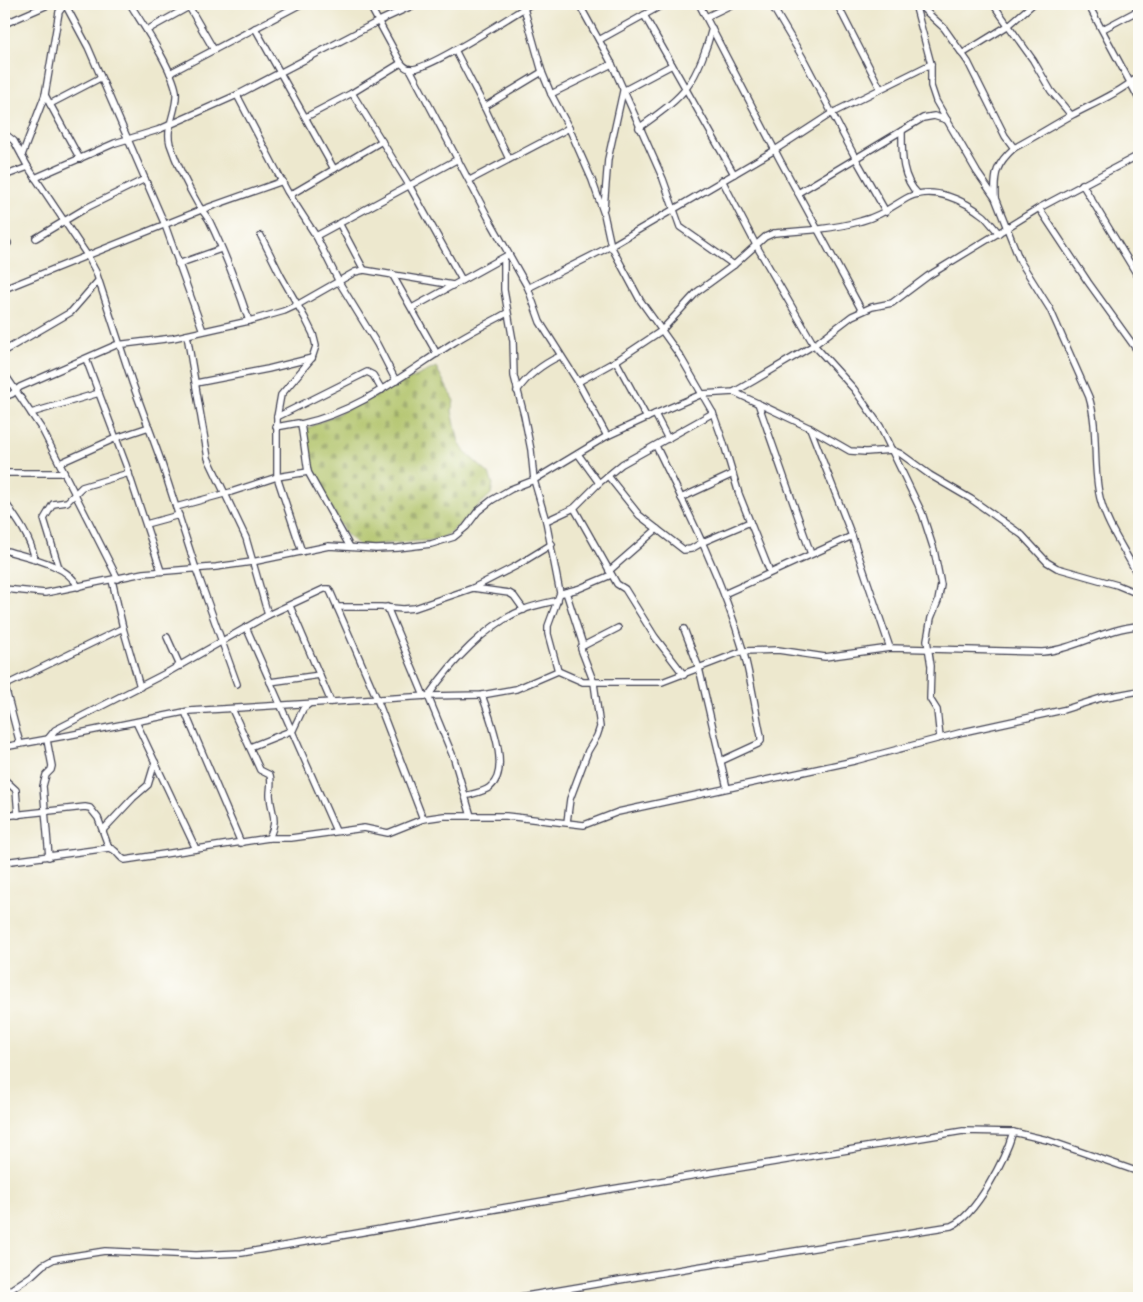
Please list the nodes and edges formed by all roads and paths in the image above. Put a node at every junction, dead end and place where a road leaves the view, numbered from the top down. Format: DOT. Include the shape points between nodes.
graph roads {
  1 [pos="50,4"];
  2 [pos="65,4"];
  3 [pos="130,4"];
  4 [pos="301,4"];
  5 [pos="369,4"];
  6 [pos="531,4"];
  7 [pos="579,4"];
  8 [pos="664,4"];
  9 [pos="699,4"];
  10 [pos="733,4"];
  11 [pos="771,4"];
  12 [pos="837,4"];
  13 [pos="916,4"];
  14 [pos="994,4"];
  15 [pos="1033,4"];
  16 [pos="1088,4"];
  17 [pos="190,5"];
  18 [pos="412,5"];
  19 [pos="522,6"];
  20 [pos="1139,10"];
  21 [pos="644,15"];
  22 [pos="706,17"];
  23 [pos="378,21"];
  24 [pos="4,24"];
  25 [pos="1009,25"];
  26 [pos="255,28"];
  27 [pos="712,28"];
  28 [pos="1103,29"];
  29 [pos="146,30"];
  30 [pos="599,40"];
  31 [pos="214,50"];
  32 [pos="455,50"];
  33 [pos="962,54"];
  34 [pos="401,63"];
  35 [pos="612,64"];
  36 [pos="931,64"];
  37 [pos="672,65"];
  38 [pos="410,69"];
  39 [pos="542,72"];
  40 [pos="170,73"];
  41 [pos="279,73"];
  42 [pos="1139,76"];
  43 [pos="100,78"];
  44 [pos="1131,84"];
  45 [pos="686,88"];
  46 [pos="880,88"];
  47 [pos="623,91"];
  48 [pos="352,93"];
  49 [pos="551,94"];
  50 [pos="45,95"];
  51 [pos="237,95"];
  52 [pos="1139,99"];
  53 [pos="50,104"];
  54 [pos="484,107"];
  55 [pos="832,113"];
  56 [pos="1071,115"];
  57 [pos="306,117"];
  58 [pos="947,120"];
  59 [pos="170,124"];
  60 [pos="569,128"];
  61 [pos="639,128"];
  62 [pos="902,131"];
  63 [pos="4,134"];
  64 [pos="127,139"];
  65 [pos="382,141"];
  66 [pos="1014,148"];
  67 [pos="774,150"];
  68 [pos="22,155"];
  69 [pos="1139,155"];
  70 [pos="80,159"];
  71 [pos="458,159"];
  72 [pos="509,159"];
  73 [pos="856,159"];
  74 [pos="28,167"];
  75 [pos="334,169"];
  76 [pos="734,174"];
  77 [pos="4,176"];
  78 [pos="35,178"];
  79 [pos="145,179"];
  80 [pos="470,180"];
  81 [pos="722,180"];
  82 [pos="283,182"];
  83 [pos="1082,184"];
  84 [pos="409,185"];
  85 [pos="798,193"];
  86 [pos="918,194"];
  87 [pos="290,195"];
  88 [pos="995,198"];
  89 [pos="675,208"];
  90 [pos="1039,208"];
  91 [pos="201,210"];
  92 [pos="886,212"];
  93 [pos="604,214"];
  94 [pos="64,220"];
  95 [pos="339,223"];
  96 [pos="165,225"];
  97 [pos="816,228"];
  98 [pos="1007,228"];
  99 [pos="999,233"];
  100 [pos="261,236"];
  101 [pos="316,236"];
  102 [pos="36,238"];
  103 [pos="756,245"];
  104 [pos="611,246"];
  105 [pos="221,249"];
  106 [pos="87,255"];
  107 [pos="507,256"];
  108 [pos="178,264"];
  109 [pos="734,265"];
  110 [pos="364,270"];
  111 [pos="392,274"];
  112 [pos="1139,278"];
  113 [pos="462,280"];
  114 [pos="98,281"];
  115 [pos="339,282"];
  116 [pos="453,285"];
  117 [pos="528,288"];
  118 [pos="4,289"];
  119 [pos="297,305"];
  120 [pos="412,308"];
  121 [pos="862,311"];
  122 [pos="507,313"];
  123 [pos="249,321"];
  124 [pos="203,331"];
  125 [pos="661,331"];
  126 [pos="187,335"];
  127 [pos="120,344"];
  128 [pos="814,345"];
  129 [pos="4,351"];
  130 [pos="1139,352"];
  131 [pos="437,354"];
  132 [pos="560,356"];
  133 [pos="312,358"];
  134 [pos="86,359"];
  135 [pos="616,360"];
  136 [pos="4,373"];
  137 [pos="396,381"];
  138 [pos="578,382"];
  139 [pos="196,383"];
  140 [pos="16,390"];
  141 [pos="382,390"];
  142 [pos="517,391"];
  143 [pos="734,392"];
  144 [pos="99,393"];
  145 [pos="702,394"];
  146 [pos="4,397"];
  147 [pos="758,403"];
  148 [pos="31,413"];
  149 [pos="712,413"];
  150 [pos="656,414"];
  151 [pos="277,417"];
  152 [pos="647,418"];
  153 [pos="301,424"];
  154 [pos="149,427"];
  155 [pos="276,427"];
  156 [pos="810,428"];
  157 [pos="607,436"];
  158 [pos="116,438"];
  159 [pos="668,439"];
  160 [pos="656,446"];
  161 [pos="892,450"];
  162 [pos="578,454"];
  163 [pos="60,463"];
  164 [pos="308,472"];
  165 [pos="4,473"];
  166 [pos="64,473"];
  167 [pos="128,473"];
  168 [pos="733,474"];
  169 [pos="608,476"];
  170 [pos="277,477"];
  171 [pos="534,480"];
  172 [pos="599,483"];
  173 [pos="226,493"];
  174 [pos="74,495"];
  175 [pos="681,498"];
  176 [pos="4,501"];
  177 [pos="176,507"];
  178 [pos="574,508"];
  179 [pos="179,515"];
  180 [pos="546,521"];
  181 [pos="750,522"];
  182 [pos="146,524"];
  183 [pos="657,529"];
  184 [pos="852,536"];
  185 [pos="703,542"];
  186 [pos="552,544"];
  187 [pos="350,547"];
  188 [pos="4,550"];
  189 [pos="302,552"];
  190 [pos="811,554"];
  191 [pos="35,560"];
  192 [pos="252,562"];
  193 [pos="59,568"];
  194 [pos="196,569"];
  195 [pos="161,571"];
  196 [pos="770,572"];
  197 [pos="610,573"];
  198 [pos="1139,578"];
  199 [pos="115,580"];
  200 [pos="78,587"];
  201 [pos="473,588"];
  202 [pos="4,589"];
  203 [pos="563,593"];
  204 [pos="724,594"];
  205 [pos="1139,594"];
  206 [pos="558,600"];
  207 [pos="290,606"];
  208 [pos="337,607"];
  209 [pos="387,607"];
  210 [pos="524,610"];
  211 [pos="268,615"];
  212 [pos="1139,626"];
  213 [pos="246,627"];
  214 [pos="123,628"];
  215 [pos="618,628"];
  216 [pos="684,629"];
  217 [pos="167,637"];
  218 [pos="222,641"];
  219 [pos="583,645"];
  220 [pos="890,648"];
  221 [pos="929,650"];
  222 [pos="743,651"];
  223 [pos="180,666"];
  224 [pos="699,668"];
  225 [pos="558,671"];
  226 [pos="684,674"];
  227 [pos="320,675"];
  228 [pos="270,682"];
  229 [pos="594,683"];
  230 [pos="237,684"];
  231 [pos="4,685"];
  232 [pos="140,687"];
  233 [pos="1139,691"];
  234 [pos="482,695"];
  235 [pos="426,696"];
  236 [pos="377,699"];
  237 [pos="331,702"];
  238 [pos="310,703"];
  239 [pos="280,705"];
  240 [pos="232,709"];
  241 [pos="186,712"];
  242 [pos="136,722"];
  243 [pos="293,730"];
  244 [pos="940,738"];
  245 [pos="47,740"];
  246 [pos="20,744"];
  247 [pos="4,747"];
  248 [pos="250,747"];
  249 [pos="721,761"];
  250 [pos="155,762"];
  251 [pos="5,782"];
  252 [pos="727,788"];
  253 [pos="465,796"];
  254 [pos="45,812"];
  255 [pos="18,815"];
  256 [pos="4,816"];
  257 [pos="470,816"];
  258 [pos="423,819"];
  259 [pos="567,822"];
  260 [pos="103,830"];
  261 [pos="336,831"];
  262 [pos="269,838"];
  263 [pos="241,843"];
  264 [pos="109,848"];
  265 [pos="196,849"];
  266 [pos="49,857"];
  267 [pos="4,862"];
  268 [pos="1013,1132"];
  269 [pos="1139,1172"];
  270 [pos="4,1294"];
  271 [pos="514,1298"];
  1 -- 24 [label="street"];
  2 -- 43 [label="street"];
  2 -- 50 [label="street" via="59,12"];
  3 -- 29 [label="street"];
  4 -- 26 [label="street"];
  5 -- 23 [label="street"];
  6 -- 19 [label="street"];
  7 -- 30 [label="street"];
  8 -- 21 [label="street"];
  9 -- 22 [label="street"];
  10 -- 22 [label="street"];
  11 -- 55 [label="street"];
  12 -- 46 [label="street"];
  13 -- 33 [label="street" via="944,28"];
  13 -- 36 [label="street"];
  14 -- 25 [label="street"];
  15 -- 25 [label="street"];
  16 -- 28 [label="street"];
  17 -- 29 [label="street"];
  17 -- 31 [label="street"];
  18 -- 23 [label="street"];
  19 -- 32 [label="street"];
  19 -- 39 [label="street"];
  20 -- 28 [label="street"];
  21 -- 30 [label="street"];
  21 -- 37 [label="street"];
  22 -- 27 [label="street"];
  23 -- 34 [label="street"];
  23 -- 41 [label="street"];
  25 -- 33 [label="street"];
  25 -- 56 [label="street" via="1051,91"];
  26 -- 31 [label="street"];
  26 -- 41 [label="street"];
  27 -- 45 [label="street" via="708,44"];
  27 -- 67 [label="street"];
  28 -- 44 [label="street"];
  29 -- 40 [label="street"];
  30 -- 35 [label="street"];
  31 -- 40 [label="street"];
  32 -- 38 [label="street"];
  32 -- 54 [label="street"];
  33 -- 66 [label="street"];
  34 -- 38 [label="street"];
  34 -- 48 [label="street"];
  35 -- 47 [label="street"];
  35 -- 49 [label="street"];
  36 -- 46 [label="street"];
  36 -- 58 [label="street" via="931,86"];
  37 -- 45 [label="street"];
  37 -- 47 [label="street"];
  38 -- 71 [label="street"];
  39 -- 49 [label="street"];
  39 -- 54 [label="street"];
  40 -- 59 [label="street" via="176,90 176,104"];
  41 -- 51 [label="street"];
  41 -- 57 [label="street"];
  42 -- 44 [label="street"];
  43 -- 53 [label="street"];
  43 -- 64 [label="street"];
  44 -- 52 [label="street"];
  44 -- 56 [label="street"];
  45 -- 61 [label="street"];
  45 -- 76 [label="street"];
  46 -- 55 [label="street"];
  47 -- 61 [label="street"];
  47 -- 93 [label="street" via="608,159"];
  48 -- 57 [label="street"];
  48 -- 65 [label="street"];
  49 -- 60 [label="street"];
  50 -- 53 [label="street"];
  50 -- 68 [label="street"];
  51 -- 59 [label="street"];
  51 -- 82 [label="street"];
  53 -- 70 [label="street"];
  54 -- 72 [label="street"];
  55 -- 67 [label="street"];
  55 -- 73 [label="street"];
  56 -- 66 [label="street"];
  57 -- 75 [label="street"];
  58 -- 62 [label="street" via="934,116 923,118"];
  58 -- 88 [label="street"];
  59 -- 64 [label="street"];
  59 -- 91 [label="street" via="170,142"];
  60 -- 72 [label="street"];
  60 -- 93 [label="street"];
  61 -- 89 [label="street"];
  62 -- 73 [label="street"];
  62 -- 86 [label="street" via="904,172"];
  63 -- 68 [label="street" via="14,141"];
  64 -- 70 [label="street"];
  64 -- 79 [label="street"];
  65 -- 75 [label="street"];
  65 -- 84 [label="street"];
  66 -- 88 [label="street" via="998,168 994,179"];
  67 -- 76 [label="street"];
  67 -- 85 [label="street"];
  68 -- 74 [label="street"];
  69 -- 83 [label="street"];
  70 -- 78 [label="street"];
  71 -- 80 [label="street"];
  71 -- 84 [label="street"];
  72 -- 80 [label="street"];
  73 -- 85 [label="street"];
  73 -- 92 [label="street"];
  74 -- 77 [label="street"];
  74 -- 78 [label="street"];
  75 -- 87 [label="street"];
  76 -- 81 [label="street"];
  78 -- 94 [label="street"];
  79 -- 94 [label="street"];
  79 -- 96 [label="street"];
  80 -- 107 [label="street"];
  81 -- 89 [label="street"];
  81 -- 103 [label="street"];
  82 -- 87 [label="street"];
  82 -- 91 [label="street"];
  83 -- 90 [label="street"];
  83 -- 112 [label="street"];
  84 -- 95 [label="street"];
  84 -- 113 [label="street"];
  85 -- 97 [label="street"];
  86 -- 92 [label="street"];
  86 -- 99 [label="street" via="949,196 984,216"];
  87 -- 101 [label="street"];
  88 -- 98 [label="street"];
  89 -- 104 [label="street"];
  89 -- 109 [label="street" via="680,226"];
  90 -- 98 [label="street"];
  90 -- 130 [label="street"];
  91 -- 96 [label="street"];
  91 -- 105 [label="street" via="210,222"];
  92 -- 97 [label="street" via="862,221"];
  93 -- 104 [label="street"];
  94 -- 102 [label="street"];
  94 -- 106 [label="street"];
  95 -- 101 [label="street"];
  95 -- 110 [label="street"];
  96 -- 106 [label="street"];
  96 -- 108 [label="street"];
  97 -- 103 [label="street" via="774,233"];
  97 -- 121 [label="street"];
  98 -- 99 [label="street"];
  98 -- 198 [label="street" via="1020,262 1050,309 1089,397 1093,410 1096,476 1105,517"];
  99 -- 121 [label="street" via="928,276 892,303"];
  100 -- 119 [label="street"];
  101 -- 115 [label="street"];
  103 -- 109 [label="street"];
  103 -- 128 [label="street"];
  104 -- 117 [label="street"];
  104 -- 125 [label="street"];
  105 -- 108 [label="street"];
  105 -- 123 [label="street"];
  106 -- 114 [label="street"];
  106 -- 118 [label="street"];
  107 -- 113 [label="street"];
  107 -- 117 [label="street"];
  107 -- 122 [label="street" via="504,290"];
  108 -- 124 [label="street"];
  109 -- 125 [label="street" via="697,292"];
  110 -- 111 [label="street"];
  110 -- 115 [label="street"];
  111 -- 116 [label="street"];
  111 -- 120 [label="street"];
  113 -- 116 [label="street"];
  114 -- 127 [label="street"];
  114 -- 129 [label="street" via="71,312"];
  115 -- 119 [label="street"];
  115 -- 137 [label="street"];
  116 -- 120 [label="street"];
  117 -- 132 [label="street" via="540,322"];
  119 -- 123 [label="street"];
  119 -- 133 [label="street" via="313,334 316,346"];
  120 -- 131 [label="street"];
  121 -- 128 [label="street"];
  122 -- 131 [label="street"];
  122 -- 142 [label="street"];
  123 -- 124 [label="street"];
  124 -- 126 [label="street"];
  125 -- 135 [label="street"];
  125 -- 145 [label="street"];
  126 -- 127 [label="street"];
  126 -- 139 [label="street"];
  127 -- 134 [label="street"];
  127 -- 154 [label="street"];
  128 -- 143 [label="street"];
  128 -- 161 [label="street" via="870,410"];
  131 -- 137 [label="street"];
  132 -- 138 [label="street"];
  132 -- 142 [label="street" via="529,376"];
  133 -- 139 [label="street"];
  133 -- 151 [label="street" via="281,395"];
  134 -- 140 [label="street"];
  134 -- 144 [label="street"];
  135 -- 138 [label="street"];
  135 -- 152 [label="street"];
  136 -- 140 [label="street"];
  137 -- 141 [label="street"];
  138 -- 157 [label="street"];
  139 -- 173 [label="street" via="208,458"];
  140 -- 146 [label="street"];
  140 -- 148 [label="street"];
  141 -- 151 [label="street" via="373,375 367,372"];
  141 -- 153 [label="street" via="321,420"];
  142 -- 171 [label="street" via="531,450"];
  143 -- 145 [label="street"];
  143 -- 147 [label="street"];
  144 -- 148 [label="street"];
  144 -- 158 [label="street"];
  145 -- 149 [label="street"];
  145 -- 150 [label="street"];
  147 -- 156 [label="street"];
  147 -- 190 [label="street"];
  148 -- 163 [label="street"];
  149 -- 159 [label="street"];
  149 -- 168 [label="street"];
  150 -- 152 [label="street"];
  150 -- 159 [label="street"];
  151 -- 155 [label="street"];
  152 -- 157 [label="street"];
  153 -- 155 [label="street"];
  153 -- 164 [label="street"];
  154 -- 158 [label="street"];
  154 -- 177 [label="street"];
  155 -- 170 [label="street"];
  156 -- 161 [label="street" via="850,451"];
  156 -- 184 [label="street"];
  157 -- 162 [label="street"];
  158 -- 163 [label="street"];
  158 -- 167 [label="street"];
  159 -- 160 [label="street"];
  160 -- 169 [label="street" via="622,464"];
  160 -- 175 [label="street"];
  161 -- 205 [label="street" via="1022,535 1057,568"];
  161 -- 221 [label="street" via="922,513 939,572 938,601 927,640"];
  162 -- 171 [label="street"];
  162 -- 172 [label="street"];
  163 -- 166 [label="street"];
  164 -- 170 [label="street"];
  164 -- 187 [label="street"];
  165 -- 166 [label="street"];
  166 -- 174 [label="street"];
  167 -- 174 [label="street" via="82,487"];
  167 -- 182 [label="street"];
  168 -- 175 [label="street"];
  168 -- 181 [label="street"];
  169 -- 172 [label="street"];
  169 -- 183 [label="street" via="640,515"];
  170 -- 173 [label="street"];
  170 -- 189 [label="street"];
  171 -- 180 [label="street"];
  171 -- 187 [label="street" via="492,500 454,537 398,548"];
  172 -- 178 [label="street"];
  173 -- 177 [label="street"];
  173 -- 192 [label="street" via="246,538"];
  174 -- 193 [label="street" via="67,502 53,504 45,516"];
  174 -- 199 [label="street"];
  175 -- 185 [label="street"];
  176 -- 191 [label="street" via="20,524"];
  177 -- 179 [label="street"];
  178 -- 180 [label="street"];
  178 -- 197 [label="street"];
  179 -- 182 [label="street"];
  179 -- 194 [label="street"];
  180 -- 186 [label="street"];
  181 -- 185 [label="street"];
  181 -- 196 [label="street"];
  182 -- 195 [label="street"];
  183 -- 185 [label="street" via="684,550"];
  183 -- 197 [label="street"];
  184 -- 190 [label="street"];
  184 -- 220 [label="street"];
  185 -- 204 [label="street"];
  186 -- 201 [label="street"];
  186 -- 203 [label="street"];
  187 -- 189 [label="street" via="329,546"];
  188 -- 191 [label="street"];
  189 -- 192 [label="street"];
  190 -- 196 [label="street"];
  191 -- 193 [label="street"];
  192 -- 194 [label="street"];
  192 -- 211 [label="street"];
  193 -- 200 [label="street" via="72,577"];
  194 -- 195 [label="street"];
  194 -- 218 [label="street"];
  195 -- 199 [label="street"];
  196 -- 204 [label="street"];
  197 -- 203 [label="street"];
  197 -- 226 [label="street" via="625,589 655,637"];
  199 -- 200 [label="street"];
  199 -- 214 [label="street"];
  200 -- 202 [label="street" via="39,593"];
  201 -- 209 [label="street" via="415,608"];
  201 -- 210 [label="street" via="509,593"];
  203 -- 206 [label="street"];
  203 -- 219 [label="street"];
  204 -- 222 [label="street"];
  206 -- 210 [label="street"];
  206 -- 225 [label="street" via="548,634"];
  207 -- 208 [label="street" via="329,589"];
  207 -- 211 [label="street"];
  207 -- 227 [label="street"];
  208 -- 209 [label="street"];
  208 -- 236 [label="street"];
  209 -- 235 [label="street"];
  210 -- 235 [label="street" via="492,626 452,664"];
  211 -- 213 [label="street"];
  212 -- 221 [label="street" via="1055,651"];
  213 -- 218 [label="street"];
  213 -- 228 [label="street"];
  214 -- 231 [label="street"];
  214 -- 232 [label="street"];
  215 -- 219 [label="street"];
  216 -- 224 [label="street"];
  217 -- 223 [label="street"];
  218 -- 223 [label="street"];
  218 -- 230 [label="street"];
  219 -- 229 [label="street" via="581,649"];
  220 -- 221 [label="street"];
  220 -- 222 [label="street" via="825,657 778,650"];
  221 -- 244 [label="street" via="932,666 930,699 937,710"];
  222 -- 224 [label="street"];
  222 -- 249 [label="street" via="761,741"];
  223 -- 232 [label="street"];
  224 -- 226 [label="street"];
  224 -- 249 [label="street"];
  225 -- 229 [label="street" via="583,682"];
  225 -- 234 [label="street" via="516,689"];
  226 -- 229 [label="street" via="662,682"];
  227 -- 228 [label="street"];
  227 -- 237 [label="street"];
  228 -- 239 [label="street"];
  229 -- 259 [label="street" via="600,727 570,799"];
  231 -- 246 [label="street"];
  232 -- 245 [label="street" via="62,726"];
  233 -- 244 [label="street"];
  234 -- 235 [label="street"];
  234 -- 253 [label="street" via="498,745 498,772 489,788"];
  235 -- 236 [label="street"];
  235 -- 253 [label="street" via="454,759"];
  236 -- 237 [label="street"];
  236 -- 258 [label="street"];
  237 -- 238 [label="street"];
  238 -- 239 [label="street"];
  238 -- 243 [label="street" via="303,709"];
  239 -- 240 [label="street"];
  239 -- 243 [label="street"];
  240 -- 241 [label="street"];
  240 -- 248 [label="street"];
  241 -- 242 [label="street"];
  241 -- 263 [label="street"];
  242 -- 245 [label="street"];
  242 -- 250 [label="street"];
  243 -- 248 [label="street"];
  243 -- 261 [label="street"];
  244 -- 252 [label="street" via="854,761"];
  245 -- 246 [label="street"];
  245 -- 254 [label="street" via="52,766 43,782"];
  246 -- 247 [label="street"];
  248 -- 262 [label="street" via="260,770 270,775 275,825"];
  249 -- 252 [label="street"];
  250 -- 260 [label="street" via="148,785"];
  250 -- 265 [label="street"];
  251 -- 255 [label="street" via="16,790"];
  252 -- 259 [label="street" via="618,812 584,825"];
  253 -- 257 [label="street"];
  254 -- 255 [label="street"];
  254 -- 260 [label="street" via="90,808"];
  254 -- 266 [label="street"];
  255 -- 256 [label="street"];
  257 -- 258 [label="street"];
  257 -- 259 [label="street"];
  258 -- 261 [label="street" via="388,833 364,828"];
  260 -- 264 [label="street"];
  261 -- 262 [label="street"];
  262 -- 263 [label="street"];
  263 -- 265 [label="street"];
  264 -- 265 [label="street" via="125,860"];
  264 -- 266 [label="street"];
  266 -- 267 [label="street"];
  268 -- 269 [label="street" via="1047,1140"];
  268 -- 270 [label="street" via="963,1131 242,1253 196,1255 105,1251 70,1256 43,1265"];
  268 -- 271 [label="street" via="1003,1159 985,1190 960,1222 951,1226"];
}
